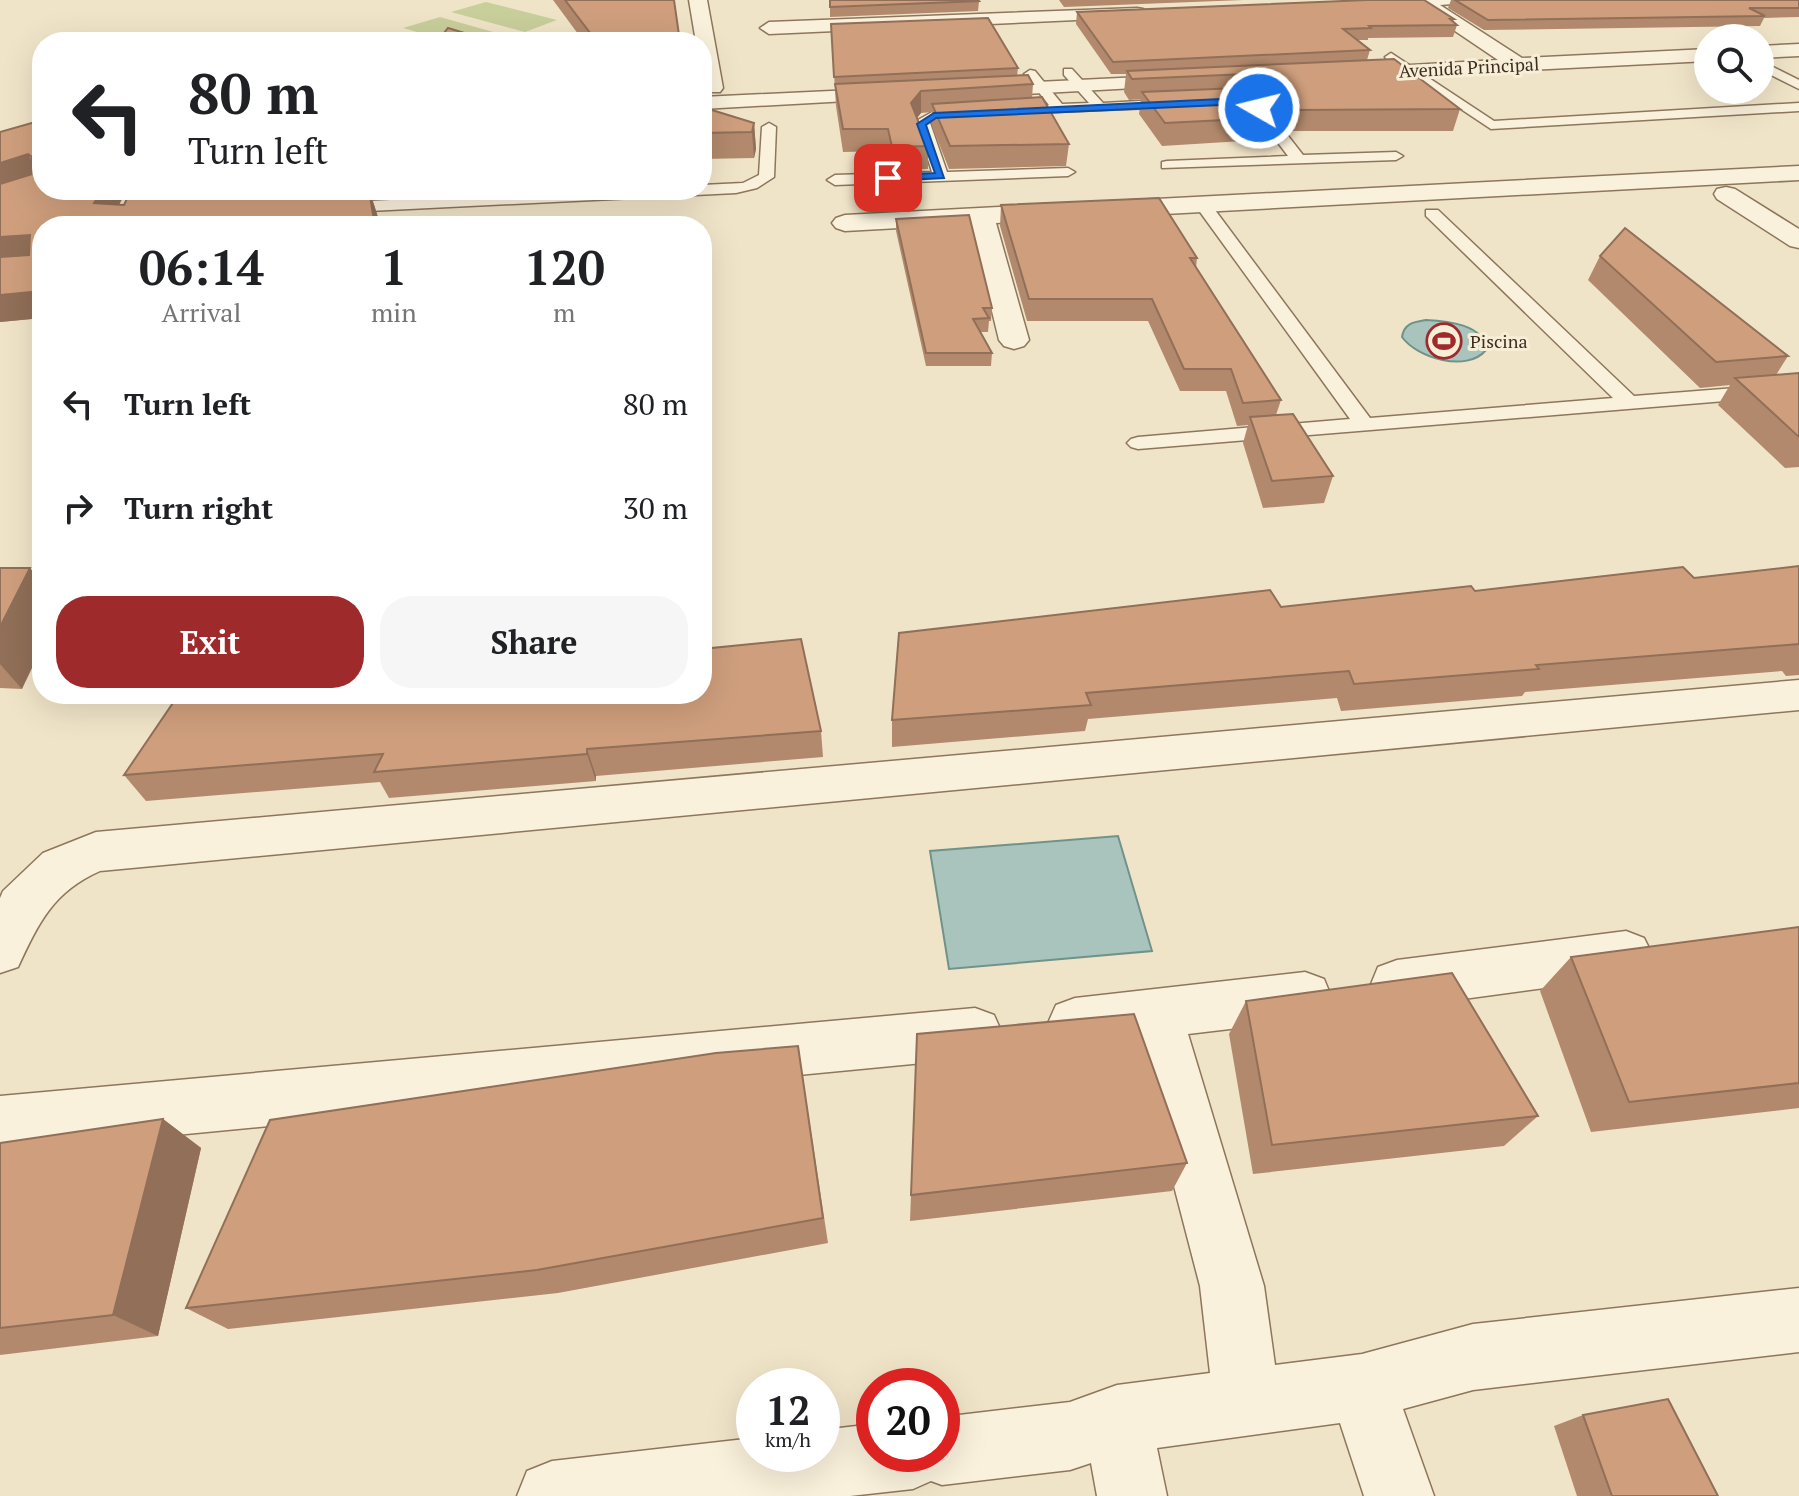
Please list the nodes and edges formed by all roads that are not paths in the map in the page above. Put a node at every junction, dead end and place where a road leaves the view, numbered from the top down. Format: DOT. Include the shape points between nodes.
graph roads {
  1 [pos="698,0"];
  2 [pos="1447,0"];
  3 [pos="1421,1"];
  4 [pos="1342,4"];
  5 [pos="1151,12"];
  6 [pos="769,28"];
  7 [pos="701,32"];
  8 [pos="1799,37"];
  9 [pos="1774,38"];
  10 [pos="1694,42"];
  11 [pos="1799,50"];
  12 [pos="1774,51"];
  13 [pos="1499,52"];
  14 [pos="1694,56"];
  15 [pos="1391,57"];
  16 [pos="1519,65"];
  17 [pos="1411,70"];
  18 [pos="1774,72"];
  19 [pos="1198,73"];
  20 [pos="1074,79"];
  21 [pos="1036,80"];
  22 [pos="951,84"];
  23 [pos="1799,85"];
  24 [pos="912,86"];
  25 [pos="712,94"];
  26 [pos="1221,102"];
  27 [pos="1190,103"];
  28 [pos="1099,106"];
  29 [pos="1799,107"];
  30 [pos="1058,108"];
  31 [pos="769,127"];
  32 [pos="1396,156"];
  33 [pos="1299,160"];
  34 [pos="1167,165"];
  35 [pos="1068,172"];
  36 [pos="1799,173"];
  37 [pos="941,176"];
  38 [pos="835,180"];
  39 [pos="712,189"];
  40 [pos="1726,194"];
  41 [pos="317,200"];
  42 [pos="492,200"];
  43 [pos="1203,205"];
  44 [pos="1432,213"];
  45 [pos="984,216"];
  46 [pos="845,223"];
  47 [pos="1799,240"];
  48 [pos="1014,340"];
  49 [pos="1799,389"];
  50 [pos="1629,403"];
  51 [pos="1363,423"];
  52 [pos="1138,443"];
  53 [pos="1799,695"];
  54 [pos="1674,948"];
  55 [pos="0,951"];
  56 [pos="1156,1016"];
  57 [pos="0,1124"];
  58 [pos="1799,1320"];
  59 [pos="1362,1387"];
  60 [pos="1247,1404"];
  61 [pos="1117,1419"];
  62 [pos="960,1449"];
  63 [pos="856,1461"];
  64 [pos="552,1496"];
  65 [pos="1132,1496"];
  66 [pos="1399,1496"];
  1 -- 7 [label="street"];
  2 -- 3 [label="street"];
  3 -- 4 [label="street"];
  3 -- 13 [label="street"];
  5 -- 6 [label="street"];
  8 -- 9 [label="street"];
  10 -- 13 [label="street, Avenida Principal"];
  11 -- 12 [label="street"];
  13 -- 15 [label="street, Avenida Principal"];
  13 -- 16 [label="street"];
  14 -- 16 [label="street, Avenida Principal"];
  15 -- 17 [label="lane"];
  15 -- 17 [label="street, Avenida Principal" via="1331,67"];
  16 -- 17 [label="street, Avenida Principal"];
  17 -- 29 [label="lane" via="1491,125"];
  18 -- 23 [label="lane"];
  19 -- 20 [label="street"];
  20 -- 21 [label="street"];
  20 -- 28 [label="lane"];
  21 -- 22 [label="street"];
  21 -- 30 [label="lane"];
  24 -- 25 [label="street"];
  26 -- 33 [label="lane" via="1259,108"];
  27 -- 28 [label="lane"];
  28 -- 30 [label="lane"];
  30 -- 37 [label="lane" via="934,115 923,121"];
  31 -- 39 [label="lane" via="766,177 739,188"];
  32 -- 33 [label="lane"];
  33 -- 34 [label="lane"];
  35 -- 37 [label="lane"];
  36 -- 43 [label="street"];
  37 -- 38 [label="lane"];
  40 -- 47 [label="street"];
  41 -- 42 [label="lane" via="349,207"];
  43 -- 45 [label="street"];
  43 -- 51 [label="lane"];
  44 -- 50 [label="lane"];
  45 -- 46 [label="street"];
  45 -- 48 [label="street"];
  49 -- 50 [label="lane"];
  50 -- 51 [label="lane"];
  51 -- 52 [label="lane"];
  53 -- 55 [label="street" via="96,852 60,867 21,906"];
  54 -- 56 [label="street"];
  56 -- 57 [label="street"];
  56 -- 60 [label="street" via="1232,1286"];
  58 -- 59 [label="street" via="1473,1357"];
  59 -- 60 [label="street"];
  59 -- 66 [label="street"];
  60 -- 61 [label="street"];
  61 -- 62 [label="street" via="1070,1436"];
  61 -- 65 [label="street"];
  63 -- 64 [label="street"];
}
